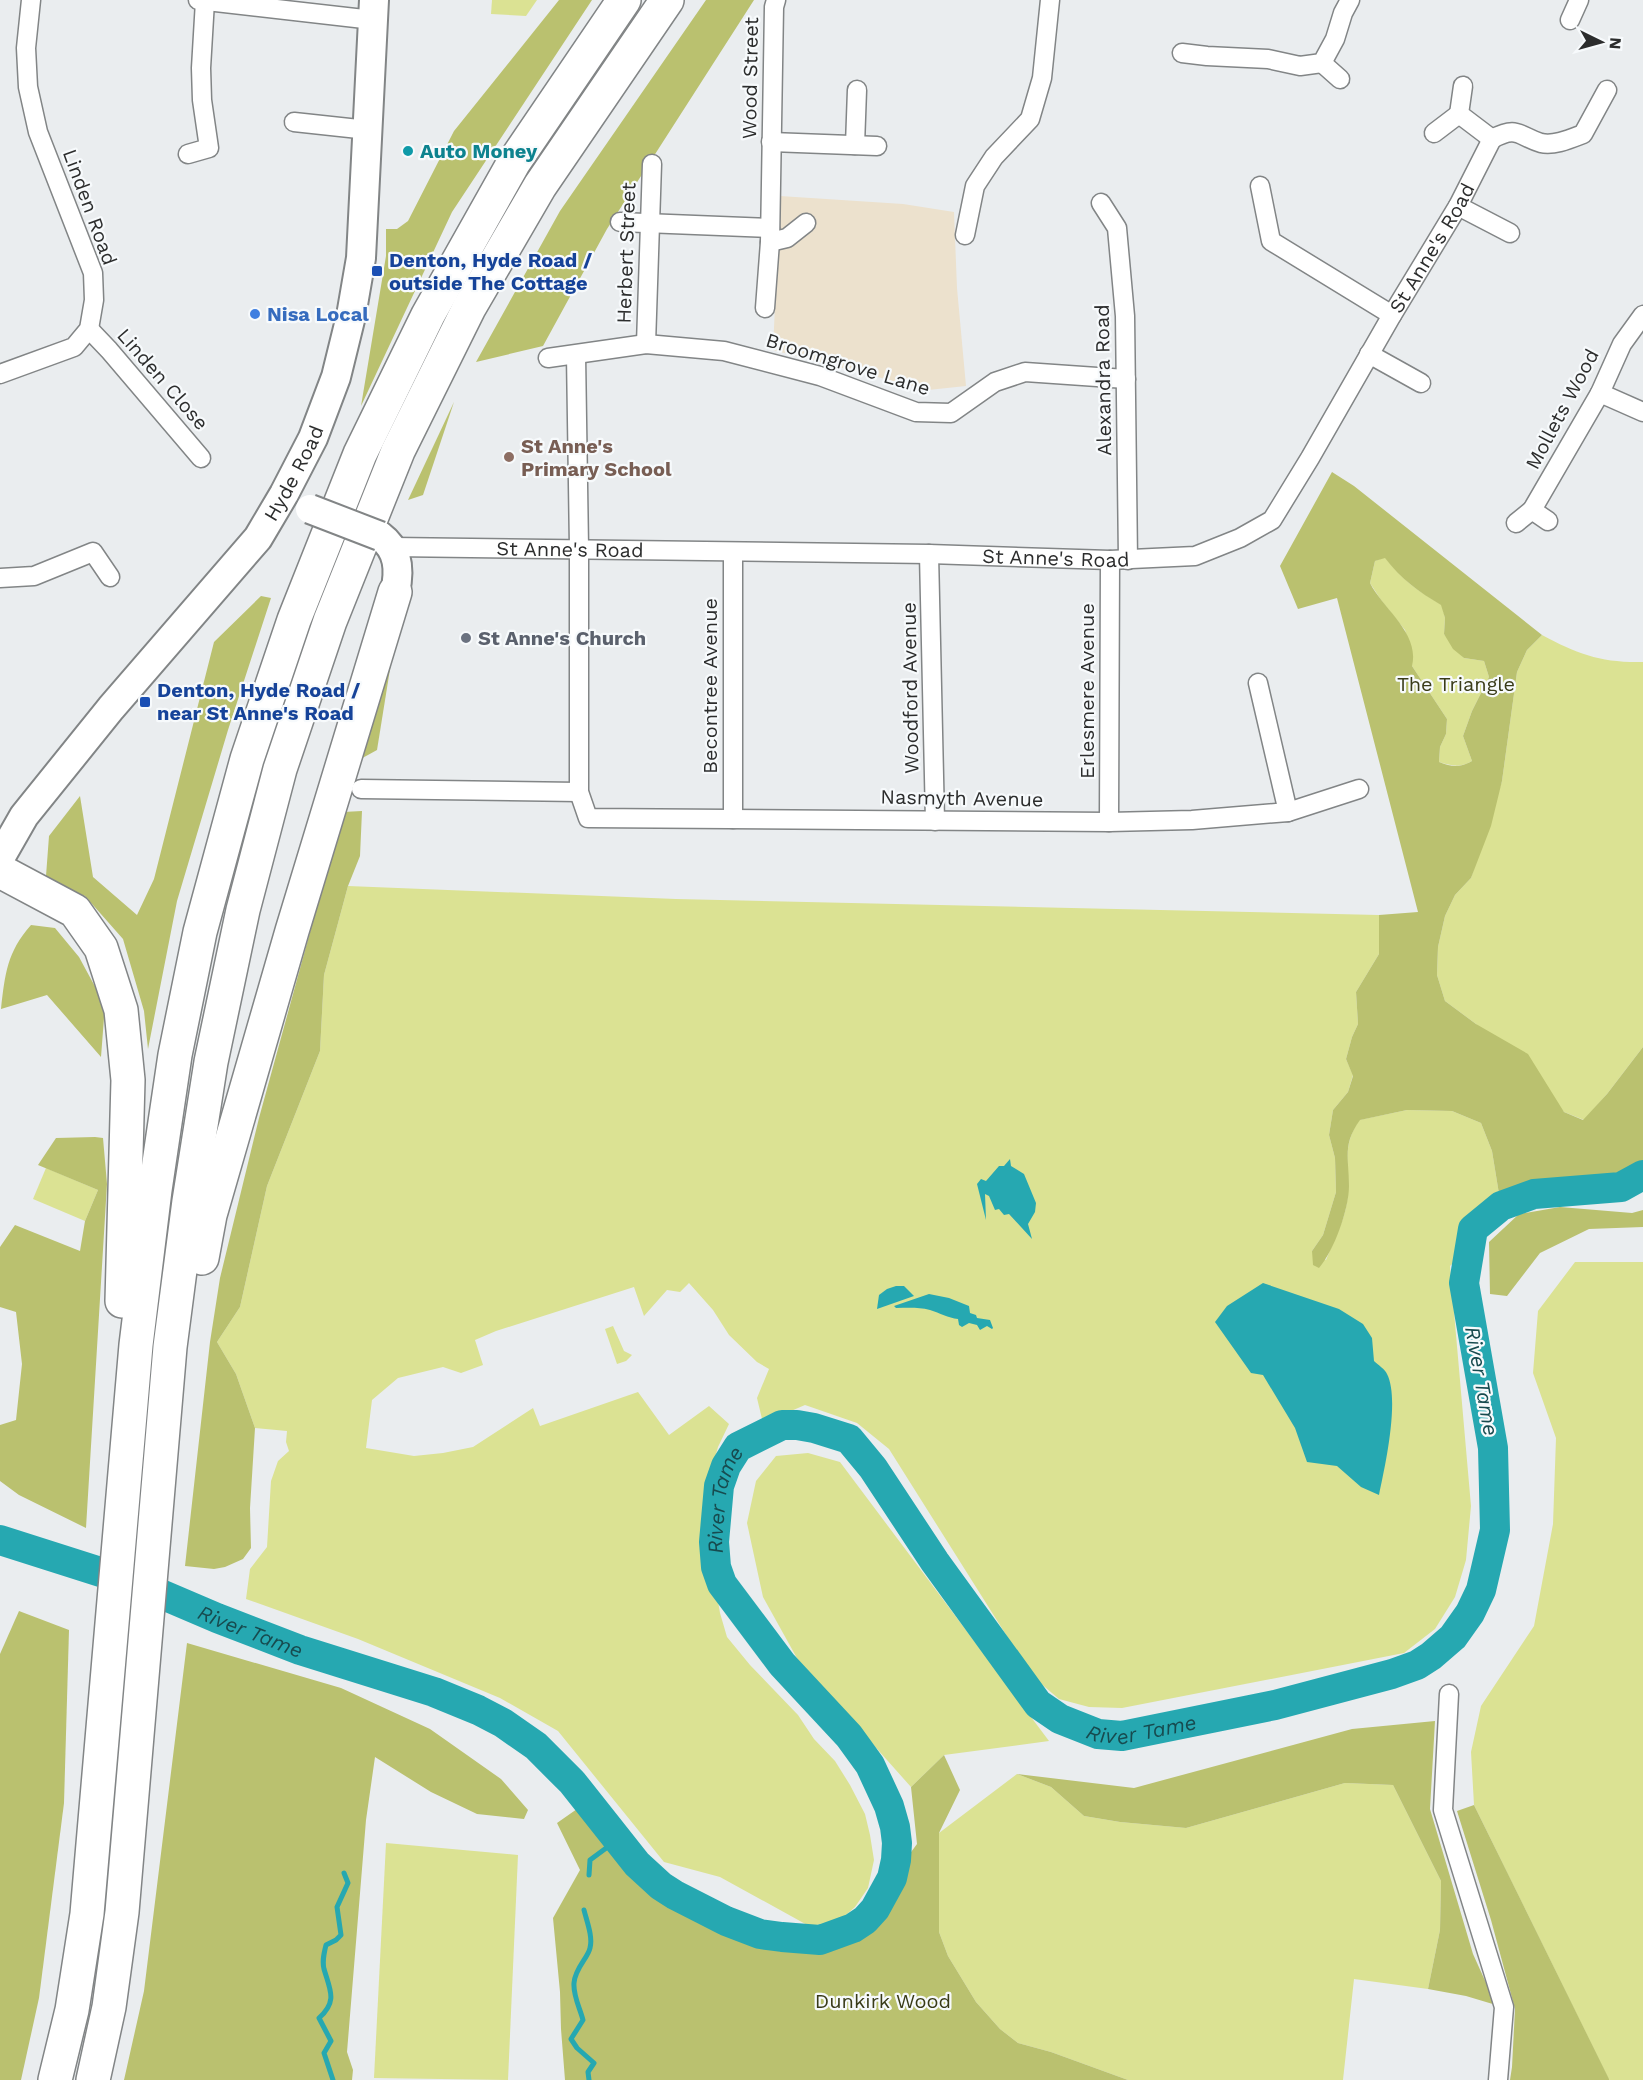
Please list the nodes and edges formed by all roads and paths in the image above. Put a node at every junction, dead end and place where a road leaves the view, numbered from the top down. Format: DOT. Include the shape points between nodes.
graph roads {
  1 [pos="31,0"];
  2 [pos="198,0"];
  3 [pos="624,0"];
  4 [pos="667,0"];
  5 [pos="776,0"];
  6 [pos="1050,0"];
  7 [pos="1350,0"];
  8 [pos="1579,0"];
  9 [pos="205,1"];
  10 [pos="374,10"];
  11 [pos="1570,20"];
  12 [pos="1182,53"];
  13 [pos="1322,63"];
  14 [pos="1340,79"];
  15 [pos="1462,86"];
  16 [pos="857,90"];
  17 [pos="1607,90"];
  18 [pos="1459,114"];
  19 [pos="294,122"];
  20 [pos="368,129"];
  21 [pos="1434,133"];
  22 [pos="1492,139"];
  23 [pos="855,145"];
  24 [pos="877,146"];
  25 [pos="771,149"];
  26 [pos="188,154"];
  27 [pos="652,164"];
  28 [pos="1260,186"];
  29 [pos="1101,203"];
  30 [pos="1458,206"];
  31 [pos="620,222"];
  32 [pos="806,223"];
  33 [pos="650,224"];
  34 [pos="1510,233"];
  35 [pos="770,235"];
  36 [pos="965,235"];
  37 [pos="765,308"];
  38 [pos="1392,315"];
  39 [pos="1643,315"];
  40 [pos="89,329"];
  41 [pos="645,344"];
  42 [pos="1370,354"];
  43 [pos="576,355"];
  44 [pos="548,358"];
  45 [pos="0,374"];
  46 [pos="1126,379"];
  47 [pos="1421,383"];
  48 [pos="1600,393"];
  49 [pos="1642,409"];
  50 [pos="201,458"];
  51 [pos="284,494"];
  52 [pos="1533,510"];
  53 [pos="1548,521"];
  54 [pos="1516,523"];
  55 [pos="386,541"];
  56 [pos="579,548"];
  57 [pos="733,552"];
  58 [pos="929,554"];
  59 [pos="1119,560"];
  60 [pos="110,577"];
  61 [pos="0,578"];
  62 [pos="395,592"];
  63 [pos="1258,683"];
  64 [pos="361,789"];
  65 [pos="1359,789"];
  66 [pos="579,792"];
  67 [pos="1288,812"];
  68 [pos="733,819"];
  69 [pos="935,821"];
  70 [pos="1109,822"];
  71 [pos="0,858"];
  72 [pos="0,871"];
  73 [pos="129,1344"];
  74 [pos="178,1348"];
  75 [pos="1449,1694"];
  76 [pos="55,2080"];
  77 [pos="93,2080"];
  78 [pos="1498,2080"];
  1 -- 40 [label="street, Linden Road" via="26,48 28,87 38,132 93,273"];
  2 -- 9 [label="street"];
  3 -- 73 [label="highway" via="514,162 428,315 360,454 294,620 247,759 200,932 175,1055"];
  4 -- 74 [label="highway" via="540,186 470,308 398,451 330,621 280,769 243,909 211,1062 189,1201"];
  5 -- 25 [label="street, Wood Street"];
  6 -- 36 [label="street" via="1042,78 1030,119 994,157 975,186"];
  7 -- 13 [label="street"];
  8 -- 11 [label="street"];
  9 -- 10 [label="street"];
  9 -- 26 [label="street" via="201,68 208,148"];
  10 -- 20 [label="main road, Hyde Road"];
  12 -- 13 [label="street" via="1268,58 1300,66"];
  13 -- 14 [label="street"];
  15 -- 18 [label="street"];
  16 -- 23 [label="street"];
  17 -- 22 [label="street" via="1583,134 1563,142 1542,143 1519,132 1504,132"];
  18 -- 21 [label="street"];
  18 -- 22 [label="street"];
  19 -- 20 [label="street"];
  20 -- 51 [label="main road, Hyde Road" via="361,258 351,316 325,408"];
  22 -- 30 [label="street, St Anne's Road"];
  23 -- 24 [label="street"];
  23 -- 25 [label="street"];
  25 -- 35 [label="street, Wood Street"];
  27 -- 33 [label="street, Herbert Street"];
  28 -- 38 [label="street" via="1271,242"];
  29 -- 46 [label="street, Alexandra Road" via="1117,228"];
  30 -- 34 [label="street"];
  30 -- 38 [label="street, St Anne's Road"];
  31 -- 33 [label="street"];
  32 -- 35 [label="street" via="787,238"];
  33 -- 35 [label="street"];
  33 -- 41 [label="street, Herbert Street"];
  35 -- 37 [label="street, Wood Street"];
  38 -- 42 [label="street, St Anne's Road"];
  39 -- 48 [label="street, Mollets Wood" via="1622,344"];
  40 -- 45 [label="street" via="74,347"];
  40 -- 50 [label="street, Linden Close"];
  41 -- 43 [label="street, Broomgrove Lane"];
  41 -- 46 [label="street, Broomgrove Lane" via="724,351 820,376 916,412 951,413 995,382 1025,372"];
  42 -- 47 [label="street"];
  42 -- 59 [label="street, St Anne's Road" via="1272,520 1195,556"];
  43 -- 44 [label="street, Broomgrove Lane"];
  43 -- 56 [label="street"];
  46 -- 59 [label="street, Alexandra Road"];
  48 -- 49 [label="street"];
  48 -- 52 [label="street, Mollets Wood"];
  51 -- 55 [label="main road, St Anne's Road, bridge"];
  51 -- 71 [label="main road, Hyde Road" via="258,538 24,816"];
  52 -- 53 [label="street"];
  52 -- 54 [label="street"];
  55 -- 56 [label="street, St Anne's Road"];
  55 -- 62 [label="main road" via="398,568"];
  56 -- 57 [label="street, St Anne's Road"];
  56 -- 66 [label="street"];
  57 -- 58 [label="street, St Anne's Road"];
  57 -- 68 [label="street, Becontree Avenue"];
  58 -- 59 [label="street, St Anne's Road"];
  58 -- 69 [label="street, Woodford Avenue"];
  59 -- 70 [label="street, Erlesmere Avenue"];
  60 -- 61 [label="street" via="93,552 34,576"];
  62 -- 74 [label="highway" via="210,1215"];
  63 -- 67 [label="street"];
  64 -- 66 [label="street"];
  65 -- 67 [label="street, Nasmyth Avenue"];
  66 -- 68 [label="street, Nasmyth Avenue" via="588,818"];
  67 -- 70 [label="street, Nasmyth Avenue"];
  68 -- 69 [label="street, Nasmyth Avenue"];
  69 -- 70 [label="street, Nasmyth Avenue"];
  72 -- 73 [label="highway" via="75,911 101,948 121,1010 128,1080"];
  73 -- 76 [label="highway" via="87,1914 72,2010"];
  74 -- 77 [label="highway" via="122,1912 109,2007"];
  75 -- 78 [label="street" via="1443,1810 1504,2007"];
}
